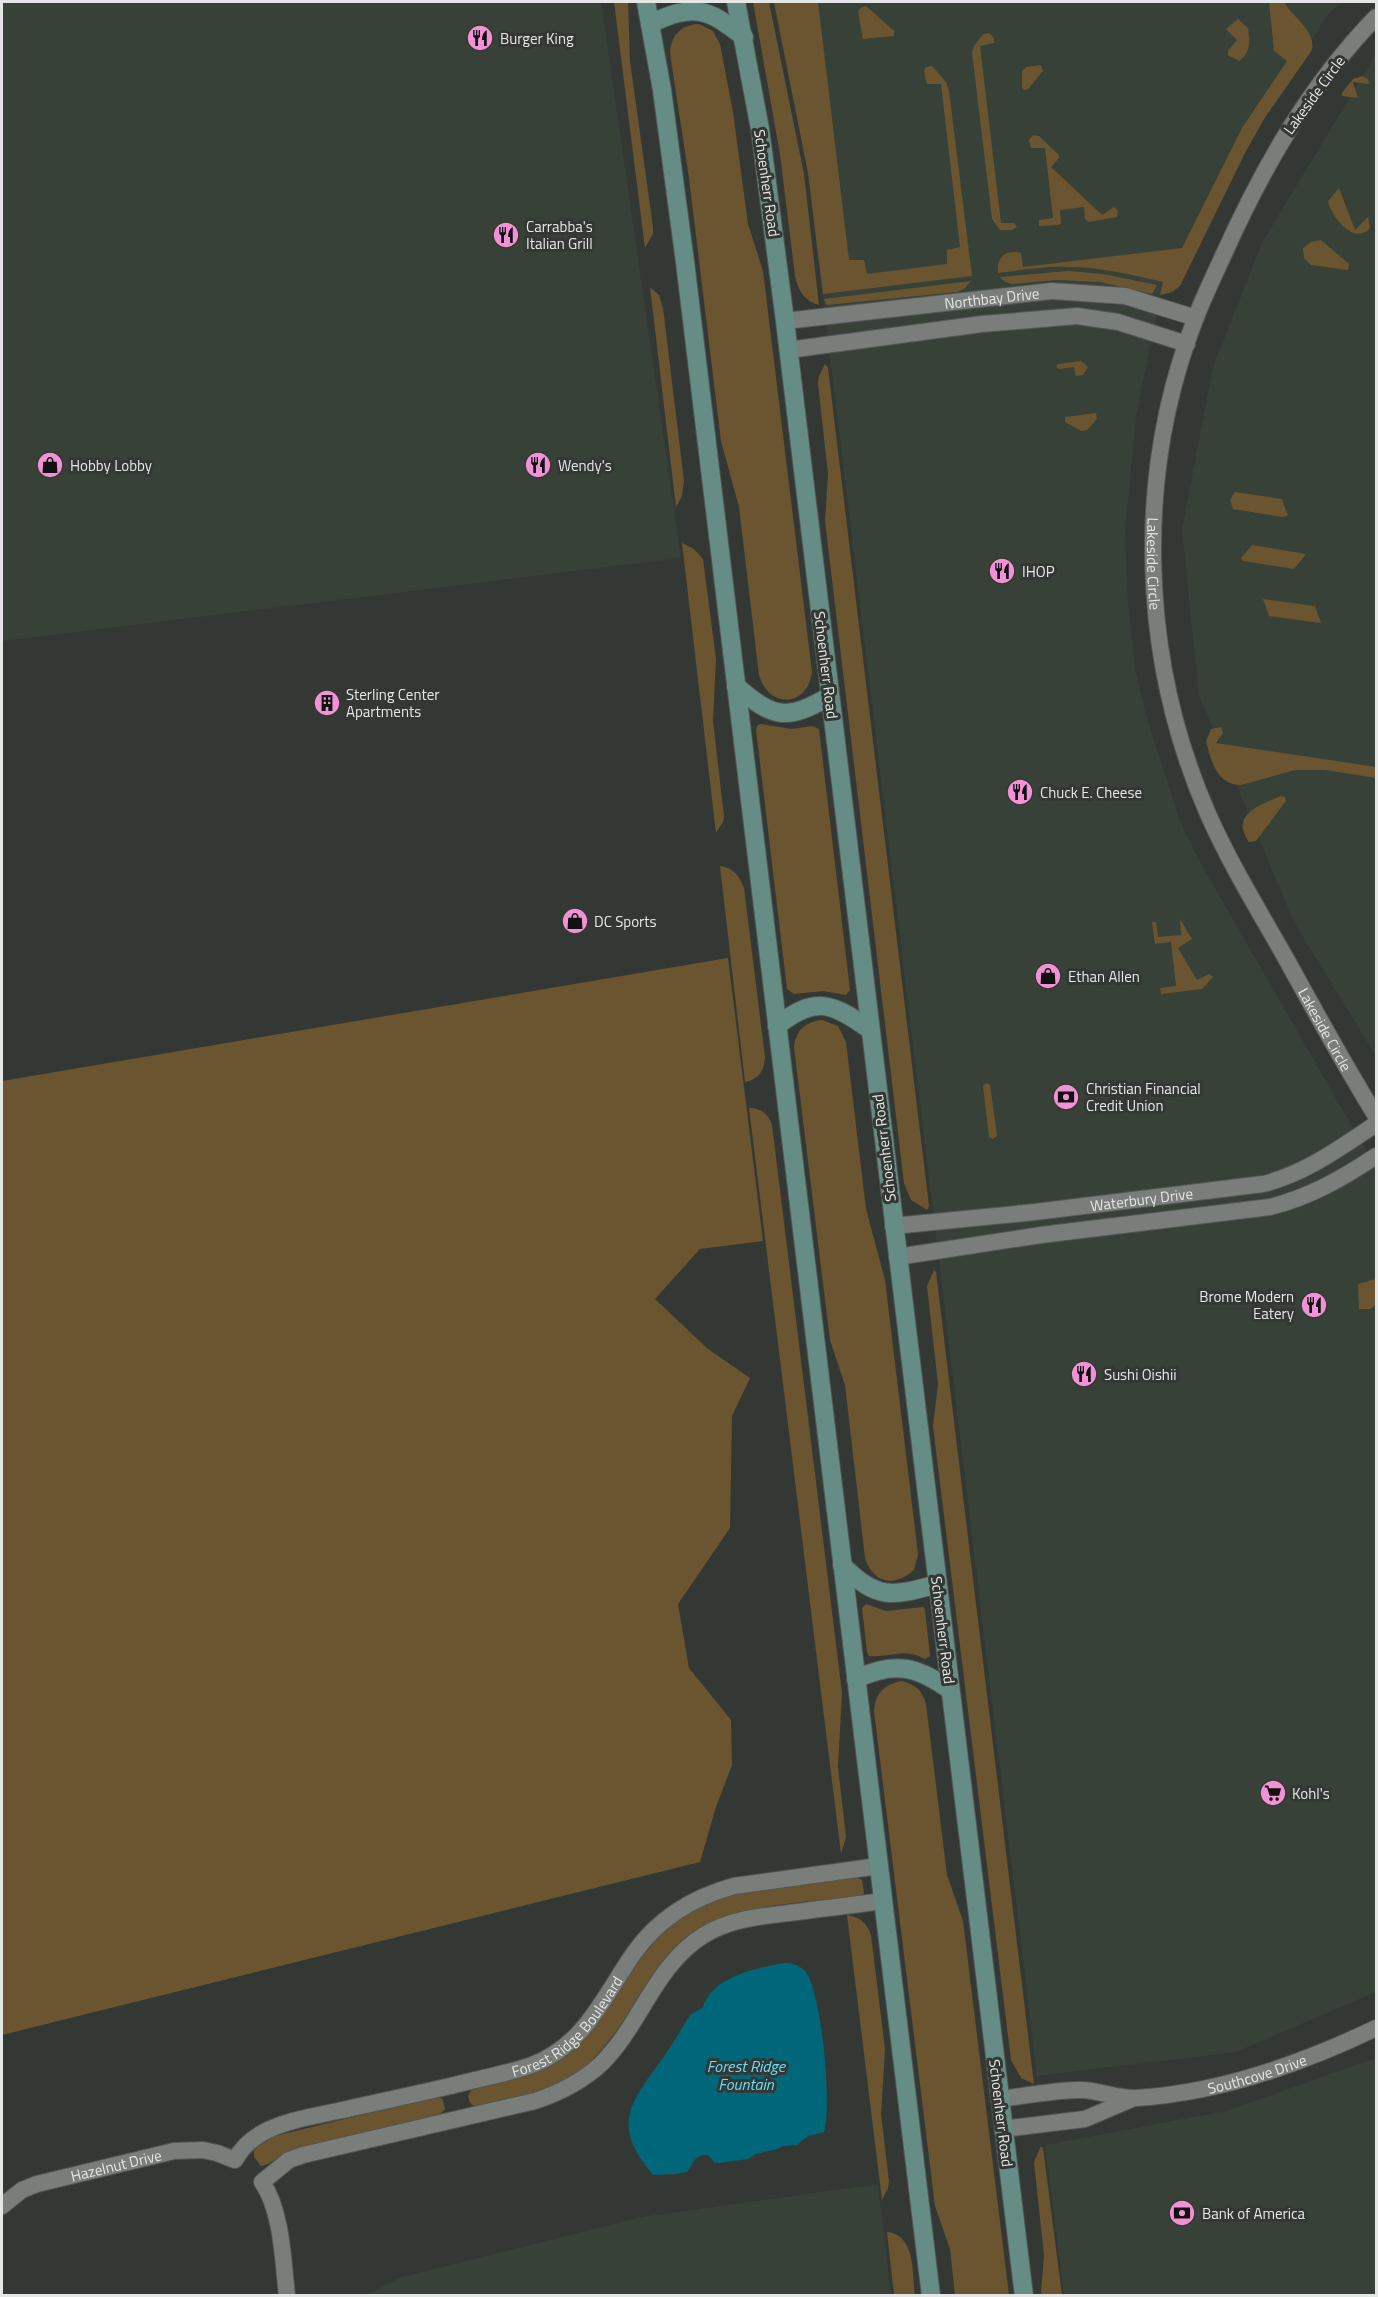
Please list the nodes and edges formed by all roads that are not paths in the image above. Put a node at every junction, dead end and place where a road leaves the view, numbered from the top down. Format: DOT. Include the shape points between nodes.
graph roads {
  1 [pos="646,2"];
  2 [pos="736,2"];
  3 [pos="1377,17"];
  4 [pos="650,24"];
  5 [pos="744,37"];
  6 [pos="1196,318"];
  7 [pos="785,321"];
  8 [pos="1187,344"];
  9 [pos="788,350"];
  10 [pos="736,686"];
  11 [pos="830,696"];
  12 [pos="777,1026"];
  13 [pos="869,1029"];
  14 [pos="1377,1116"];
  15 [pos="1377,1124"];
  16 [pos="1377,1156"];
  17 [pos="893,1226"];
  18 [pos="897,1257"];
  19 [pos="842,1565"];
  20 [pos="937,1584"];
  21 [pos="856,1679"];
  22 [pos="950,1689"];
  23 [pos="879,1866"];
  24 [pos="883,1901"];
  25 [pos="1377,2028"];
  26 [pos="1132,2098"];
  27 [pos="999,2099"];
  28 [pos="1003,2130"];
  29 [pos="235,2160"];
  30 [pos="2,2206"];
  31 [pos="287,2295"];
  32 [pos="931,2295"];
  33 [pos="1024,2295"];
  1 -- 4 [label="main road"];
  2 -- 5 [label="main road, Schoenherr Road"];
  3 -- 6 [label="street, Lakeside Circle" via="1350,44 1284,135 1231,238"];
  4 -- 5 [label="main road" via="696,10 710,13"];
  4 -- 10 [label="main road" via="669,143"];
  5 -- 7 [label="main road, Schoenherr Road" via="762,140"];
  6 -- 7 [label="street, Northbay Drive" via="1125,296 1052,291"];
  6 -- 8 [label="street, Lakeside Circle"];
  7 -- 9 [label="main road, Schoenherr Road"];
  8 -- 9 [label="street, Northbay Drive" via="1118,322 1077,316 973,325"];
  8 -- 14 [label="street, Lakeside Circle" via="1162,442 1153,524 1156,606 1170,701 1212,824 1312,1008"];
  9 -- 11 [label="main road, Schoenherr Road"];
  10 -- 11 [label="main road" via="763,708 776,712 800,711"];
  10 -- 12 [label="main road"];
  11 -- 13 [label="main road, Schoenherr Road"];
  12 -- 13 [label="main road" via="799,1011 821,1005 846,1012"];
  12 -- 19 [label="main road"];
  13 -- 17 [label="main road, Schoenherr Road"];
  15 -- 17 [label="street, Waterbury Drive" via="1278,1181"];
  16 -- 18 [label="street, Waterbury Drive" via="1325,1187 1270,1207"];
  17 -- 18 [label="main road, Schoenherr Road"];
  18 -- 20 [label="main road, Schoenherr Road"];
  19 -- 20 [label="main road" via="858,1581 880,1593 906,1592"];
  19 -- 21 [label="main road"];
  20 -- 22 [label="main road, Schoenherr Road"];
  21 -- 22 [label="main road" via="876,1671 908,1668"];
  21 -- 23 [label="main road"];
  22 -- 27 [label="main road, Schoenherr Road"];
  23 -- 24 [label="main road"];
  23 -- 29 [label="street, Forest Ridge Boulevard" via="734,1886 698,1899 666,1918 646,1938 583,2030 549,2058 519,2069 287,2122 256,2137"];
  24 -- 31 [label="street" via="752,1918 706,1934 661,1976 602,2062 568,2087 535,2101 289,2160 262,2182 276,2215"];
  24 -- 32 [label="main road"];
  25 -- 26 [label="street, Southcove Drive" via="1244,2079 1192,2091"];
  26 -- 27 [label="street, Southcove Drive" via="1082,2090"];
  26 -- 28 [label="street, Southcove Drive" via="1084,2119"];
  27 -- 28 [label="main road, Schoenherr Road"];
  28 -- 33 [label="main road, Schoenherr Road"];
  29 -- 30 [label="street, Hazelnut Drive" via="217,2152 174,2151 37,2184"];
}
